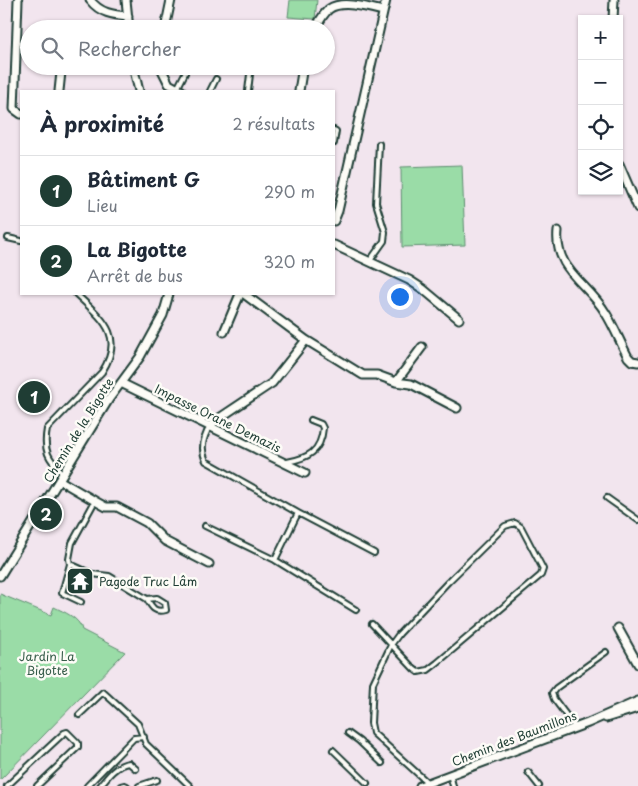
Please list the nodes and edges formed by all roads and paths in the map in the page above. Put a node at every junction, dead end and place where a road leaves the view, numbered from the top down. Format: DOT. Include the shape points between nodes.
graph roads {
  1 [pos="18,0"];
  2 [pos="90,0"];
  3 [pos="126,0"];
  4 [pos="171,0"];
  5 [pos="386,0"];
  6 [pos="614,0"];
  7 [pos="383,11"];
  8 [pos="613,15"];
  9 [pos="128,16"];
  10 [pos="129,20"];
  11 [pos="167,20"];
  12 [pos="321,20"];
  13 [pos="61,75"];
  14 [pos="135,75"];
  15 [pos="163,75"];
  16 [pos="184,75"];
  17 [pos="250,75"];
  18 [pos="302,75"];
  19 [pos="216,79"];
  20 [pos="60,90"];
  21 [pos="139,90"];
  22 [pos="178,90"];
  23 [pos="210,90"];
  24 [pos="248,90"];
  25 [pos="299,90"];
  26 [pos="20,113"];
  27 [pos="379,144"];
  28 [pos="623,173"];
  29 [pos="638,208"];
  30 [pos="335,218"];
  31 [pos="558,231"];
  32 [pos="8,238"];
  33 [pos="20,241"];
  34 [pos="335,245"];
  35 [pos="369,262"];
  36 [pos="77,295"];
  37 [pos="169,295"];
  38 [pos="240,295"];
  39 [pos="245,295"];
  40 [pos="460,320"];
  41 [pos="224,332"];
  42 [pos="306,340"];
  43 [pos="422,347"];
  44 [pos="638,362"];
  45 [pos="396,382"];
  46 [pos="121,383"];
  47 [pos="457,408"];
  48 [pos="311,420"];
  49 [pos="210,426"];
  50 [pos="285,463"];
  51 [pos="305,473"];
  52 [pos="61,477"];
  53 [pos="607,498"];
  54 [pos="95,501"];
  55 [pos="298,513"];
  56 [pos="638,520"];
  57 [pos="205,526"];
  58 [pos="374,553"];
  59 [pos="275,560"];
  60 [pos="70,564"];
  61 [pos="208,564"];
  62 [pos="0,576"];
  63 [pos="147,599"];
  64 [pos="80,602"];
  65 [pos="356,610"];
  66 [pos="372,624"];
  67 [pos="618,628"];
  68 [pos="391,646"];
  69 [pos="606,652"];
  70 [pos="638,664"];
  71 [pos="638,701"];
  72 [pos="638,708"];
  73 [pos="79,715"];
  74 [pos="588,722"];
  75 [pos="575,727"];
  76 [pos="348,733"];
  77 [pos="144,737"];
  78 [pos="333,750"];
  79 [pos="382,763"];
  80 [pos="136,769"];
  81 [pos="528,772"];
  82 [pos="450,774"];
  83 [pos="157,780"];
  84 [pos="367,783"];
  85 [pos="428,783"];
  86 [pos="7,786"];
  87 [pos="38,786"];
  88 [pos="87,786"];
  89 [pos="100,786"];
  90 [pos="121,786"];
  91 [pos="127,786"];
  92 [pos="139,786"];
  93 [pos="190,786"];
  94 [pos="420,786"];
  95 [pos="453,786"];
  96 [pos="539,786"];
  1 -- 26 [label="street" via="14,109"];
  2 -- 9 [label="street" via="109,15"];
  3 -- 9 [label="street"];
  4 -- 11 [label="street"];
  5 -- 7 [label="street"];
  6 -- 8 [label="street"];
  7 -- 12 [label="street" via="343,2 328,9"];
  7 -- 30 [label="street"];
  9 -- 10 [label="street"];
  13 -- 20 [label="street"];
  14 -- 21 [label="street"];
  15 -- 22 [label="street"];
  16 -- 22 [label="lane"];
  17 -- 24 [label="lane"];
  18 -- 25 [label="street"];
  19 -- 23 [label="lane"];
  27 -- 35 [label="lane" via="376,203 385,232 384,241"];
  28 -- 29 [label="street"];
  31 -- 44 [label="street" via="557,242 565,265 605,311 628,358"];
  32 -- 33 [label="lane"];
  34 -- 35 [label="street"];
  35 -- 40 [label="street" via="424,289"];
  36 -- 52 [label="lane" via="108,328 113,349 102,372 47,429 47,454"];
  37 -- 46 [label="street, Chemin de la Bigotte" via="163,316"];
  38 -- 41 [label="street"];
  39 -- 42 [label="street"];
  42 -- 45 [label="street" via="362,376 377,375"];
  42 -- 49 [label="street" via="272,383"];
  43 -- 45 [label="street"];
  45 -- 47 [label="street" via="411,384"];
  46 -- 49 [label="street, Impasse Orane Demazis"];
  46 -- 52 [label="street, Chemin de la Bigotte"];
  48 -- 50 [label="lane" via="323,428 315,450 310,456"];
  49 -- 50 [label="street, Impasse Orane Demazis"];
  49 -- 55 [label="lane" via="201,452 206,461"];
  50 -- 51 [label="street, Impasse Orane Demazis"];
  52 -- 54 [label="street"];
  52 -- 62 [label="street, Chemin de la Bigotte"];
  53 -- 56 [label="lane"];
  54 -- 60 [label="lane" via="72,543"];
  54 -- 61 [label="street" via="147,523 165,541"];
  55 -- 58 [label="lane"];
  55 -- 59 [label="lane"];
  57 -- 59 [label="lane"];
  59 -- 65 [label="lane"];
  60 -- 63 [label="lane" via="92,574 109,576"];
  60 -- 64 [label="lane" via="62,593"];
  63 -- 63 [label="lane" via="157,598 165,602 166,610 160,612 152,608"];
  66 -- 68 [label="lane"];
  67 -- 70 [label="street"];
  68 -- 68 [label="lane" via="418,672 428,670 540,575 543,569 540,561 521,527 515,523 506,526 448,582"];
  68 -- 85 [label="lane" via="373,683 370,723 373,733"];
  69 -- 75 [label="lane" via="552,693"];
  71 -- 74 [label="street, Chemin des Baumillons"];
  72 -- 74 [label="street, Chemin des Baumillons"];
  73 -- 77 [label="lane" via="103,692 138,724"];
  74 -- 75 [label="street, Chemin des Baumillons"];
  75 -- 82 [label="street, Chemin des Baumillons"];
  76 -- 79 [label="lane"];
  77 -- 88 [label="lane" via="134,738"];
  77 -- 93 [label="lane" via="146,744"];
  78 -- 84 [label="lane"];
  80 -- 89 [label="lane" via="129,763 124,764"];
  81 -- 96 [label="lane"];
  82 -- 85 [label="street, Chemin des Baumillons"];
  82 -- 95 [label="lane"];
  83 -- 92 [label="lane"];
  85 -- 94 [label="street, Chemin des Baumillons"];
  86 -- 87 [label="lane" via="64,732 68,732 78,747"];
  90 -- 91 [label="lane"];
}
